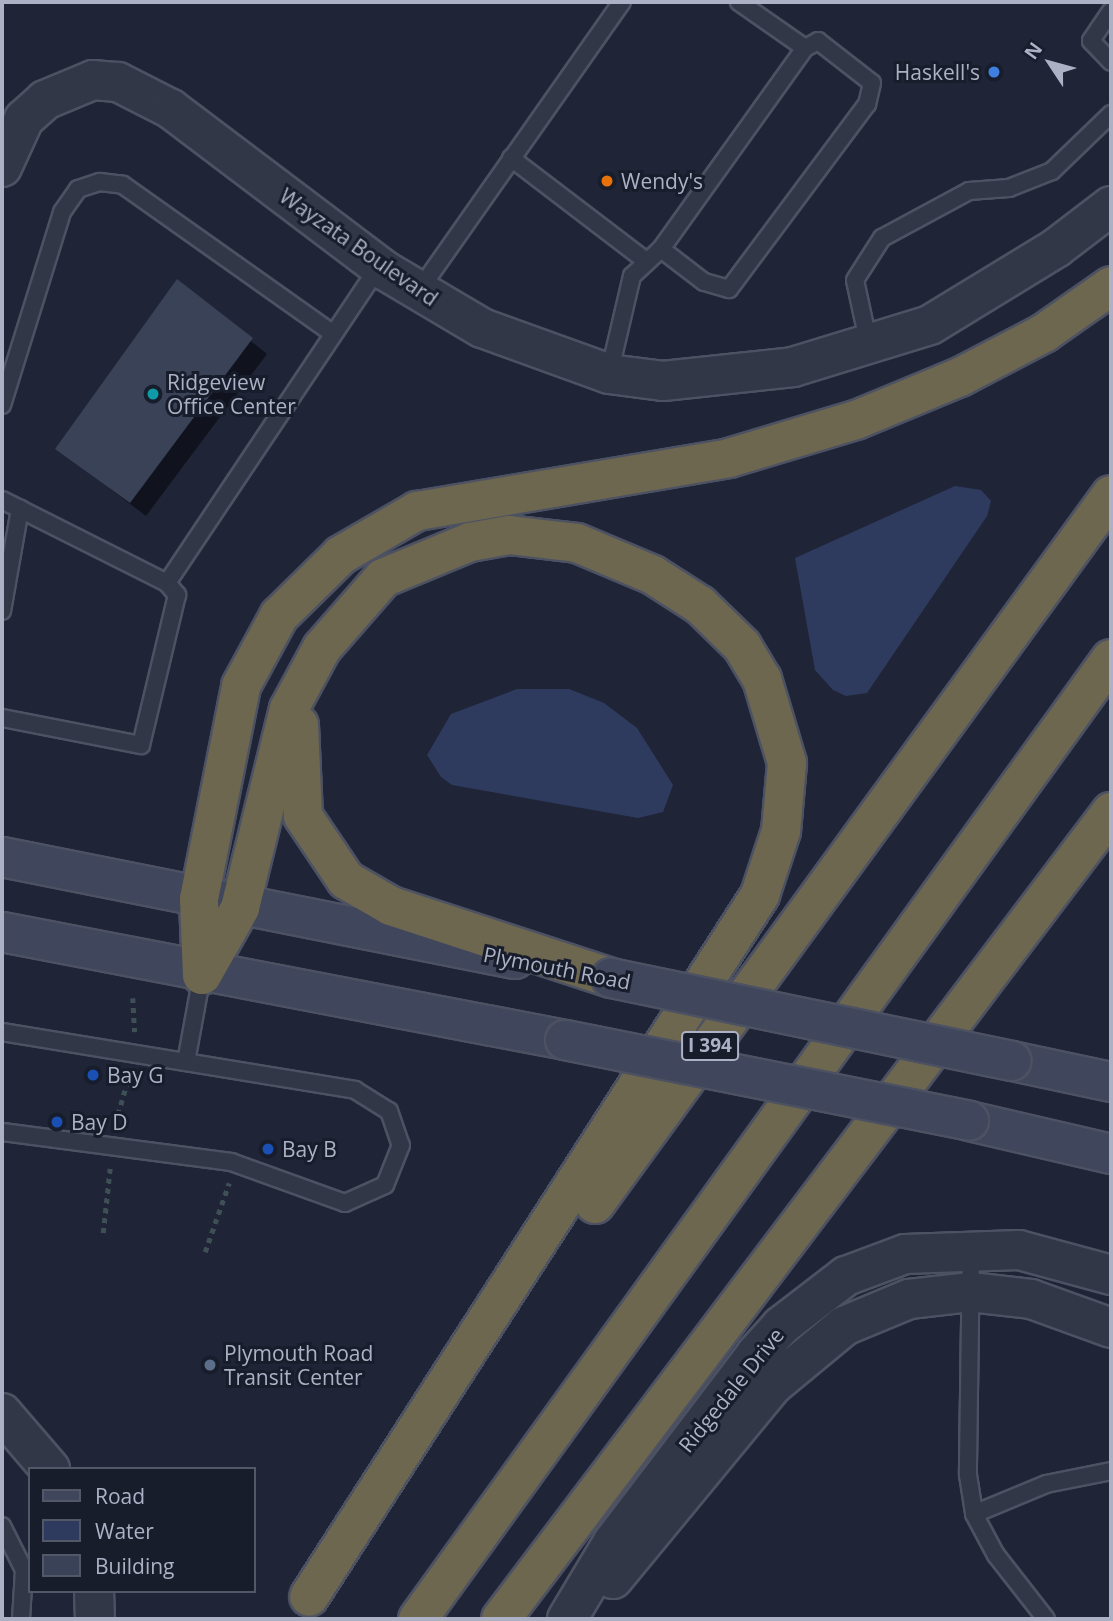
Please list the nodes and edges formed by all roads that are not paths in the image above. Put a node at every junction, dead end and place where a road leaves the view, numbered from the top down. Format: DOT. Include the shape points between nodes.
graph roads {
  1 [pos="622,2"];
  2 [pos="740,2"];
  3 [pos="1111,11"];
  4 [pos="804,48"];
  5 [pos="1111,62"];
  6 [pos="1111,114"];
  7 [pos="511,158"];
  8 [pos="2,167"];
  9 [pos="1111,206"];
  10 [pos="662,249"];
  11 [pos="646,261"];
  12 [pos="379,266"];
  13 [pos="1111,286"];
  14 [pos="418,292"];
  15 [pos="331,332"];
  16 [pos="869,347"];
  17 [pos="609,374"];
  18 [pos="2,405"];
  19 [pos="1111,495"];
  20 [pos="2,500"];
  21 [pos="20,509"];
  22 [pos="166,583"];
  23 [pos="2,611"];
  24 [pos="1111,659"];
  25 [pos="302,681"];
  26 [pos="2,718"];
  27 [pos="1111,788"];
  28 [pos="1111,812"];
  29 [pos="2,857"];
  30 [pos="199,899"];
  31 [pos="240,908"];
  32 [pos="2,932"];
  33 [pos="202,975"];
  34 [pos="611,978"];
  35 [pos="973,988"];
  36 [pos="2,1032"];
  37 [pos="186,1062"];
  38 [pos="1111,1082"];
  39 [pos="2,1132"];
  40 [pos="1111,1154"];
  41 [pos="971,1250"];
  42 [pos="1111,1275"];
  43 [pos="970,1293"];
  44 [pos="1111,1328"];
  45 [pos="2,1413"];
  46 [pos="48,1467"];
  47 [pos="1111,1471"];
  48 [pos="974,1514"];
  49 [pos="2,1528"];
  50 [pos="94,1593"];
  51 [pos="301,1608"];
  52 [pos="572,1614"];
  53 [pos="21,1619"];
  54 [pos="95,1619"];
  55 [pos="418,1619"];
  56 [pos="501,1619"];
  57 [pos="1046,1619"];
  1 -- 7 [label="lane"];
  2 -- 4 [label="lane"];
  3 -- 5 [label="lane" via="1091,41"];
  4 -- 10 [label="lane"];
  4 -- 10 [label="lane" via="818,41 865,76 874,93 867,104 729,289 704,282"];
  6 -- 16 [label="lane" via="1052,172 1009,188 953,197 882,238 855,281"];
  7 -- 11 [label="lane"];
  7 -- 14 [label="lane"];
  8 -- 12 [label="street, Wayzata Boulevard" via="24,119 45,100 93,80 118,82 171,109"];
  9 -- 16 [label="street, Wayzata Boulevard" via="986,294 930,325"];
  10 -- 11 [label="lane"];
  11 -- 17 [label="lane" via="625,290"];
  12 -- 14 [label="street, Wayzata Boulevard"];
  12 -- 15 [label="lane"];
  13 -- 30 [label="highway" via="1044,333 960,377 856,420 729,458 417,511 341,555 279,616 241,686"];
  14 -- 17 [label="street, Wayzata Boulevard" via="522,345"];
  15 -- 18 [label="lane" via="123,186 100,181 78,189 62,212"];
  15 -- 22 [label="lane"];
  16 -- 17 [label="street, Wayzata Boulevard" via="731,377 663,381"];
  19 -- 51 [label="highway, I 394"];
  20 -- 21 [label="lane"];
  21 -- 22 [label="lane"];
  21 -- 23 [label="lane"];
  22 -- 26 [label="lane" via="177,595 141,745"];
  24 -- 55 [label="highway"];
  25 -- 31 [label="highway" via="278,734"];
  25 -- 34 [label="highway" via="296,775 303,816 346,880 391,906"];
  25 -- 51 [label="highway" via="322,648 383,578 470,541 547,537 601,551 653,575 722,625 762,679 787,763 774,861 720,964"];
  27 -- 35 [label="highway"];
  28 -- 35 [label="highway"];
  29 -- 30 [label="main road, Plymouth Road"];
  30 -- 31 [label="main road, Plymouth Road"];
  30 -- 33 [label="highway"];
  31 -- 33 [label="highway"];
  31 -- 34 [label="main road, Plymouth Road"];
  32 -- 33 [label="main road"];
  33 -- 37 [label="lane"];
  33 -- 40 [label="main road, bridge" via="565,1040"];
  34 -- 38 [label="main road, Plymouth Road, bridge"];
  35 -- 56 [label="highway" via="583,1519"];
  36 -- 37 [label="lane"];
  37 -- 39 [label="lane" via="355,1090 389,1111 398,1126 401,1146 385,1185 345,1203 231,1162"];
  41 -- 42 [label="street, Ridgedale Drive" via="1056,1256"];
  41 -- 43 [label="lane"];
  41 -- 52 [label="street, Ridgedale Drive" via="905,1254 873,1264 781,1326 612,1542"];
  43 -- 44 [label="street, Ridgedale Drive" via="1031,1299"];
  43 -- 48 [label="lane" via="968,1475"];
  43 -- 52 [label="street, Ridgedale Drive" via="909,1299 876,1310 802,1356 735,1427 626,1569"];
  45 -- 46 [label="street"];
  47 -- 48 [label="lane" via="1046,1484"];
  48 -- 57 [label="lane" via="996,1555"];
  49 -- 53 [label="lane" via="24,1570"];
  50 -- 54 [label="street"];
}
